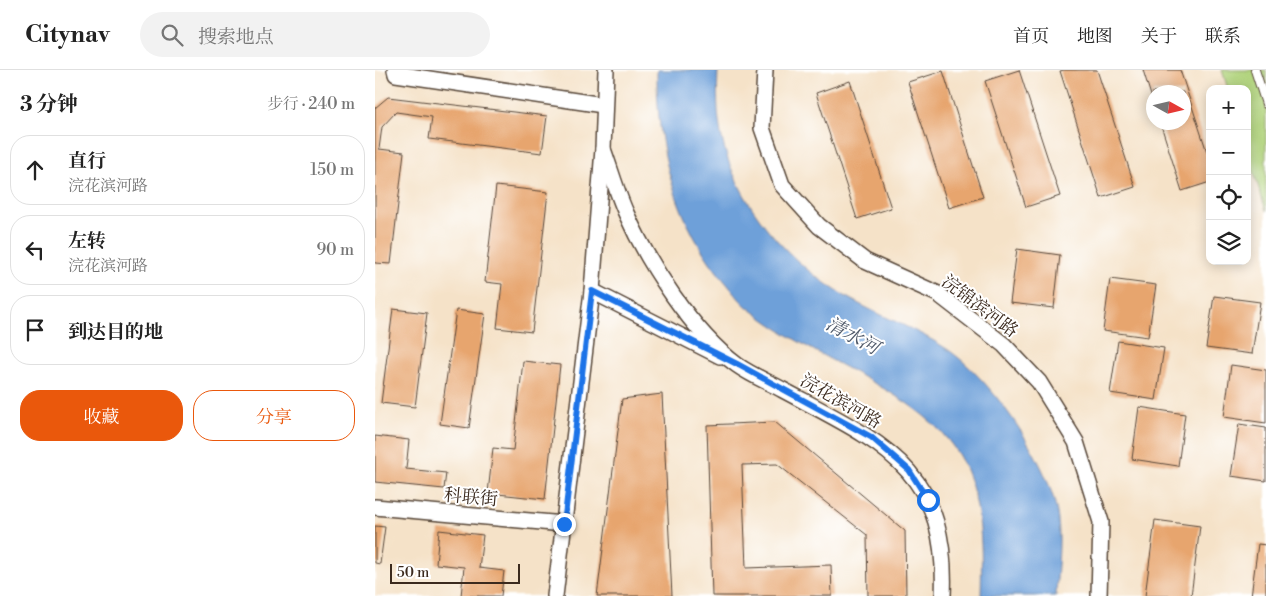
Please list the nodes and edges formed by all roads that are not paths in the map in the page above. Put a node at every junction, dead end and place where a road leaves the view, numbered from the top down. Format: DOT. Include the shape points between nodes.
graph roads {
  1 [pos="395,70"];
  2 [pos="606,70"];
  3 [pos="765,70"];
  4 [pos="1255,70"];
  5 [pos="1266,104"];
  6 [pos="603,105"];
  7 [pos="603,150"];
  8 [pos="592,291"];
  9 [pos="737,364"];
  10 [pos="375,507"];
  11 [pos="564,524"];
  12 [pos="555,596"];
  13 [pos="943,596"];
  14 [pos="1099,596"];
  1 -- 6 [label="street" via="396,74"];
  2 -- 6 [label="street, 浣花滨河路"];
  3 -- 14 [label="street, 浣锦滨河路" via="762,128 782,185 819,226 865,260 938,294 1004,345 1039,382 1076,442 1101,522"];
  4 -- 5 [label="lane"];
  6 -- 7 [label="street, 浣花滨河路"];
  7 -- 8 [label="street, 浣花滨河路"];
  7 -- 9 [label="street, 浣花滨河路" via="627,214 657,269 694,324"];
  8 -- 9 [label="street, 浣花滨河路"];
  8 -- 11 [label="street, 浣花滨河路"];
  9 -- 13 [label="street, 浣花滨河路" via="871,437 909,470 928,500 940,537"];
  10 -- 11 [label="street, 科联街"];
  11 -- 12 [label="street, 浣花滨河路"];
}
